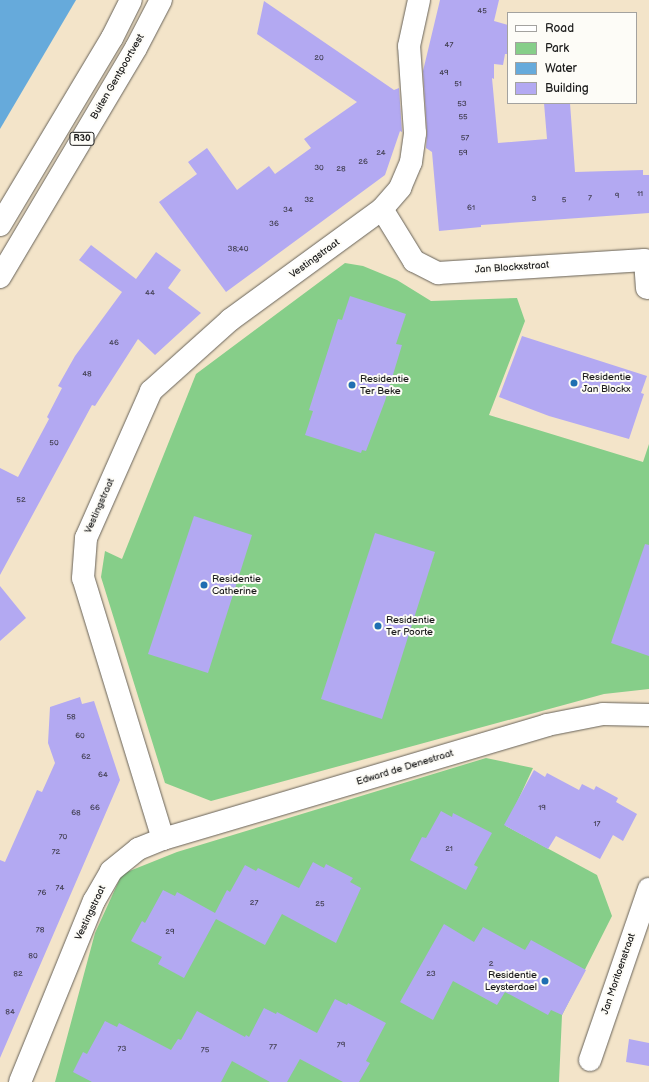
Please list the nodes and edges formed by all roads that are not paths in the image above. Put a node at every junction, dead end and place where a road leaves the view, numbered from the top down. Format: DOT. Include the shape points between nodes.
graph roads {
  1 [pos="131,0"];
  2 [pos="160,0"];
  3 [pos="419,0"];
  4 [pos="382,209"];
  5 [pos="0,224"];
  6 [pos="0,277"];
  7 [pos="647,288"];
  8 [pos="649,715"];
  9 [pos="163,839"];
  10 [pos="649,889"];
  11 [pos="590,1060"];
  12 [pos="20,1082"];
  1 -- 5 [label="street, R30" via="112,38"];
  2 -- 6 [label="street, Buiten Gentpoortvest / R30" via="136,48"];
  3 -- 4 [label="street, Vestingstraat" via="409,46 414,133 411,162 400,188"];
  4 -- 7 [label="street, Jan Blockxstraat" via="414,260 438,273 645,260"];
  4 -- 9 [label="street, Vestingstraat" via="230,320 151,391 86,538 83,578"];
  8 -- 9 [label="street, Edward de Denestraat" via="602,714 547,725"];
  9 -- 12 [label="street, Vestingstraat" via="138,849 111,871 94,901"];
  10 -- 11 [label="street, Jan Moritoenstraat"];
}
